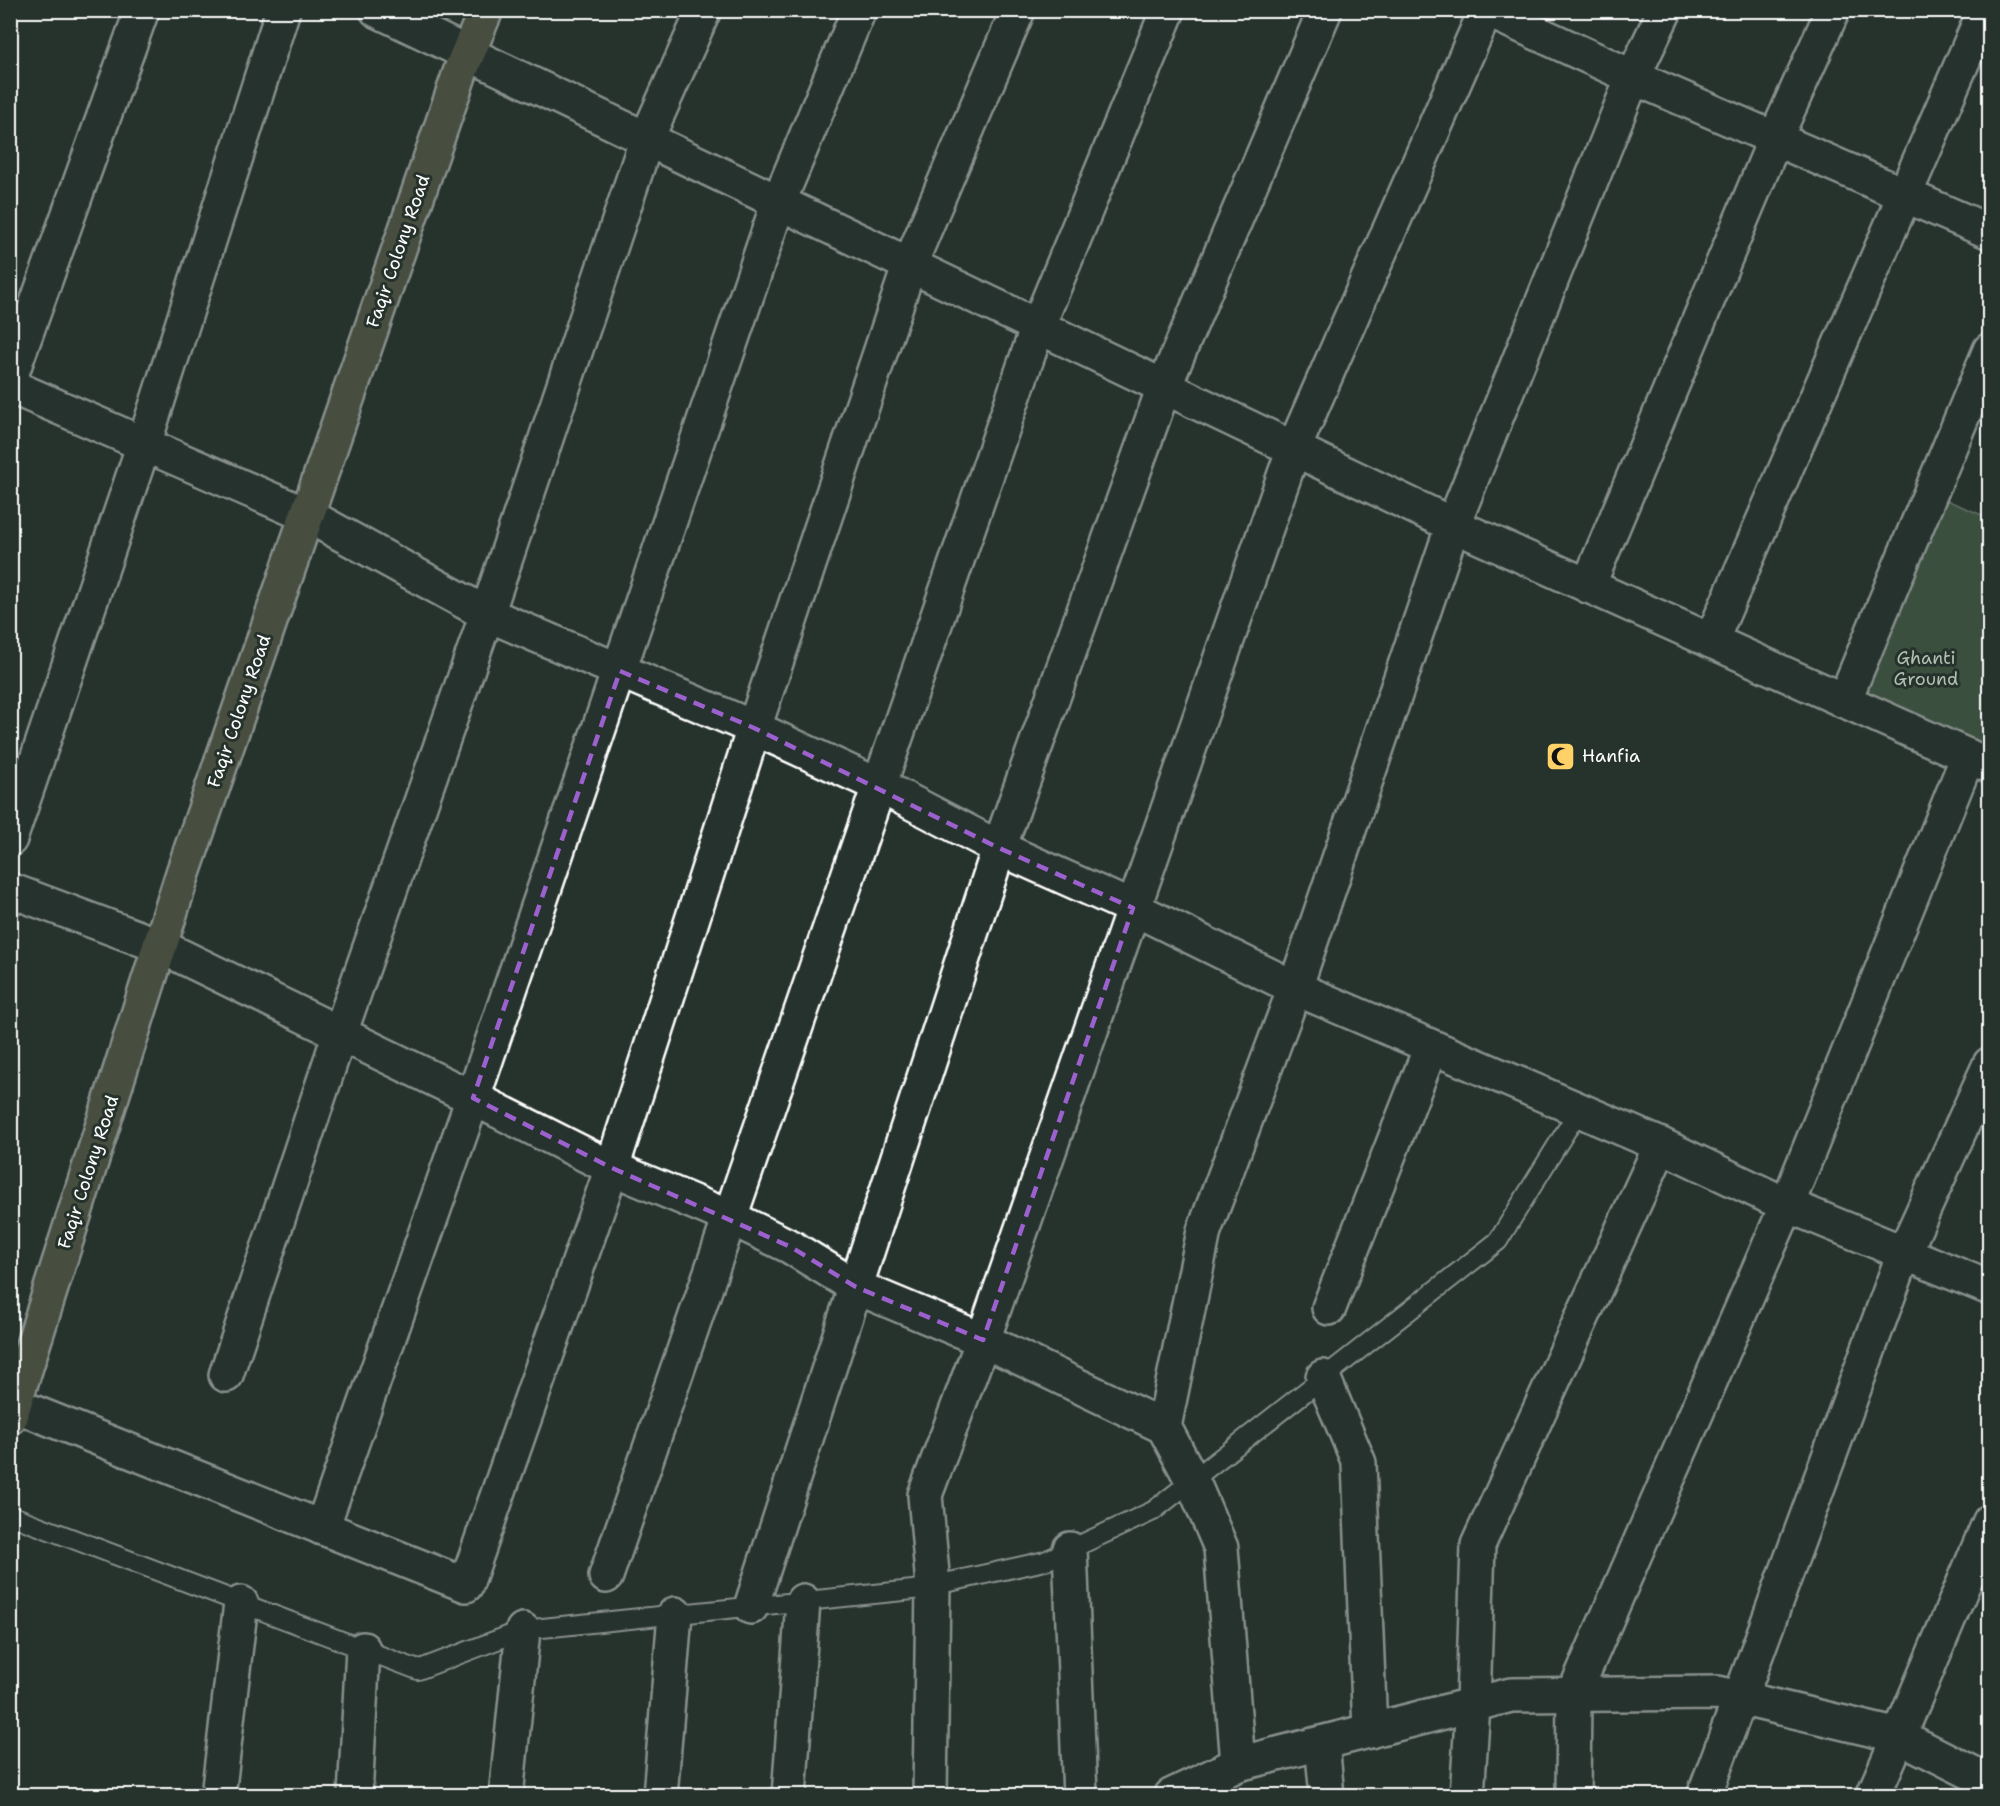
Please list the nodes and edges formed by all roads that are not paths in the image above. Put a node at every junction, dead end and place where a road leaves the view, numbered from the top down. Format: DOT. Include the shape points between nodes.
graph roads {
  1 [pos="142,10"];
  2 [pos="283,10"];
  3 [pos="377,10"];
  4 [pos="486,10"];
  5 [pos="704,10"];
  6 [pos="859,10"];
  7 [pos="1018,10"];
  8 [pos="1168,10"];
  9 [pos="1325,10"];
  10 [pos="1486,10"];
  11 [pos="1665,10"];
  12 [pos="1833,10"];
  13 [pos="1985,10"];
  14 [pos="467,52"];
  15 [pos="1633,77"];
  16 [pos="647,138"];
  17 [pos="1775,139"];
  18 [pos="1904,195"];
  19 [pos="779,201"];
  20 [pos="1989,232"];
  21 [pos="910,264"];
  22 [pos="1038,326"];
  23 [pos="1989,350"];
  24 [pos="10,378"];
  25 [pos="10,386"];
  26 [pos="1164,387"];
  27 [pos="144,444"];
  28 [pos="1294,448"];
  29 [pos="307,515"];
  30 [pos="1453,525"];
  31 [pos="1588,585"];
  32 [pos="487,614"];
  33 [pos="1711,641"];
  34 [pos="620,671"];
  35 [pos="1844,701"];
  36 [pos="754,728"];
  37 [pos="1979,761"];
  38 [pos="880,786"];
  39 [pos="10,839"];
  40 [pos="999,848"];
  41 [pos="10,890"];
  42 [pos="1133,908"];
  43 [pos="160,946"];
  44 [pos="1295,988"];
  45 [pos="339,1033"];
  46 [pos="1431,1047"];
  47 [pos="1989,1064"];
  48 [pos="473,1098"];
  49 [pos="1579,1110"];
  50 [pos="1661,1145"];
  51 [pos="612,1168"];
  52 [pos="1787,1205"];
  53 [pos="729,1217"];
  54 [pos="1904,1253"];
  55 [pos="856,1287"];
  56 [pos="1989,1288"];
  57 [pos="1329,1308"];
  58 [pos="983,1340"];
  59 [pos="226,1375"];
  60 [pos="1323,1377"];
  61 [pos="12,1408"];
  62 [pos="1164,1427"];
  63 [pos="1191,1480"];
  64 [pos="10,1515"];
  65 [pos="1989,1521"];
  66 [pos="322,1528"];
  67 [pos="1070,1549"];
  68 [pos="606,1576"];
  69 [pos="933,1585"];
  70 [pos="803,1601"];
  71 [pos="241,1603"];
  72 [pos="751,1607"];
  73 [pos="675,1614"];
  74 [pos="523,1630"];
  75 [pos="363,1649"];
  76 [pos="1574,1694"];
  77 [pos="1740,1698"];
  78 [pos="1473,1705"];
  79 [pos="1370,1731"];
  80 [pos="1899,1736"];
  81 [pos="1322,1743"];
  82 [pos="1239,1764"];
  83 [pos="1989,1782"];
  84 [pos="1187,1792"];
  85 [pos="218,1796"];
  86 [pos="354,1796"];
  87 [pos="506,1796"];
  88 [pos="660,1796"];
  89 [pos="789,1796"];
  90 [pos="930,1796"];
  91 [pos="1080,1796"];
  92 [pos="1327,1796"];
  93 [pos="1467,1796"];
  94 [pos="1573,1796"];
  95 [pos="1704,1796"];
  96 [pos="1873,1796"];
  1 -- 24 [label="street"];
  2 -- 27 [label="street"];
  3 -- 14 [label="street"];
  4 -- 14 [label="main road, Faqir Colony Road"];
  5 -- 16 [label="street"];
  6 -- 19 [label="street"];
  7 -- 21 [label="street"];
  8 -- 22 [label="street"];
  9 -- 26 [label="street"];
  10 -- 15 [label="street"];
  10 -- 28 [label="street"];
  11 -- 15 [label="street"];
  12 -- 17 [label="street"];
  13 -- 18 [label="street"];
  14 -- 16 [label="street"];
  14 -- 29 [label="main road, Faqir Colony Road"];
  15 -- 17 [label="street"];
  15 -- 30 [label="street"];
  16 -- 19 [label="street"];
  16 -- 32 [label="street"];
  17 -- 18 [label="street"];
  17 -- 31 [label="street"];
  18 -- 20 [label="street"];
  18 -- 33 [label="street"];
  19 -- 21 [label="street"];
  19 -- 34 [label="street"];
  21 -- 22 [label="street"];
  21 -- 36 [label="street"];
  22 -- 26 [label="street"];
  22 -- 38 [label="street"];
  23 -- 35 [label="street"];
  25 -- 27 [label="street"];
  26 -- 28 [label="street"];
  26 -- 40 [label="street"];
  27 -- 29 [label="street"];
  27 -- 39 [label="street"];
  28 -- 30 [label="street"];
  28 -- 42 [label="street"];
  29 -- 32 [label="street"];
  29 -- 43 [label="main road, Faqir Colony Road"];
  30 -- 31 [label="street"];
  30 -- 44 [label="street"];
  31 -- 33 [label="street"];
  32 -- 34 [label="street"];
  32 -- 45 [label="street"];
  33 -- 35 [label="street"];
  34 -- 36 [label="street"];
  34 -- 48 [label="street"];
  35 -- 37 [label="street"];
  36 -- 38 [label="street"];
  36 -- 51 [label="street"];
  37 -- 52 [label="street"];
  38 -- 40 [label="street"];
  38 -- 53 [label="street"];
  40 -- 42 [label="street"];
  40 -- 55 [label="street"];
  41 -- 43 [label="street"];
  42 -- 44 [label="street"];
  42 -- 58 [label="street"];
  43 -- 45 [label="street"];
  43 -- 61 [label="main road, Faqir Colony Road"];
  44 -- 46 [label="street"];
  44 -- 62 [label="street" via="1204,1231"];
  45 -- 48 [label="street"];
  45 -- 59 [label="street"];
  46 -- 49 [label="street"];
  46 -- 57 [label="street"];
  47 -- 54 [label="street"];
  48 -- 51 [label="street"];
  48 -- 66 [label="street"];
  49 -- 50 [label="street"];
  49 -- 60 [label="lane" via="1498,1242"];
  50 -- 52 [label="street"];
  50 -- 78 [label="street" via="1478,1545"];
  51 -- 53 [label="street"];
  51 -- 66 [label="street" via="466,1585"];
  52 -- 54 [label="street"];
  52 -- 76 [label="street"];
  53 -- 55 [label="street" via="791,1247"];
  53 -- 68 [label="street"];
  54 -- 56 [label="street"];
  54 -- 77 [label="street"];
  55 -- 58 [label="street"];
  55 -- 72 [label="street"];
  58 -- 62 [label="street"];
  58 -- 69 [label="street" via="925,1495"];
  60 -- 63 [label="lane"];
  60 -- 79 [label="street" via="1359,1464"];
  61 -- 66 [label="street"];
  62 -- 63 [label="street"];
  63 -- 67 [label="lane" via="1153,1511"];
  63 -- 82 [label="street" via="1221,1548"];
  64 -- 71 [label="lane"];
  65 -- 80 [label="street"];
  67 -- 69 [label="lane" via="1045,1561"];
  67 -- 91 [label="street"];
  69 -- 70 [label="lane"];
  69 -- 90 [label="street"];
  70 -- 72 [label="lane"];
  70 -- 89 [label="street"];
  71 -- 75 [label="lane"];
  71 -- 85 [label="street"];
  72 -- 73 [label="lane"];
  73 -- 74 [label="lane"];
  73 -- 88 [label="street"];
  74 -- 75 [label="lane" via="418,1670"];
  74 -- 87 [label="street"];
  75 -- 86 [label="street"];
  76 -- 77 [label="street" via="1718,1693"];
  76 -- 78 [label="street" via="1511,1695"];
  76 -- 94 [label="street"];
  77 -- 80 [label="street"];
  77 -- 95 [label="street"];
  78 -- 79 [label="street"];
  78 -- 93 [label="street"];
  79 -- 81 [label="street"];
  80 -- 83 [label="street"];
  80 -- 96 [label="street"];
  81 -- 82 [label="street"];
  81 -- 92 [label="street"];
  82 -- 84 [label="street"];
}
